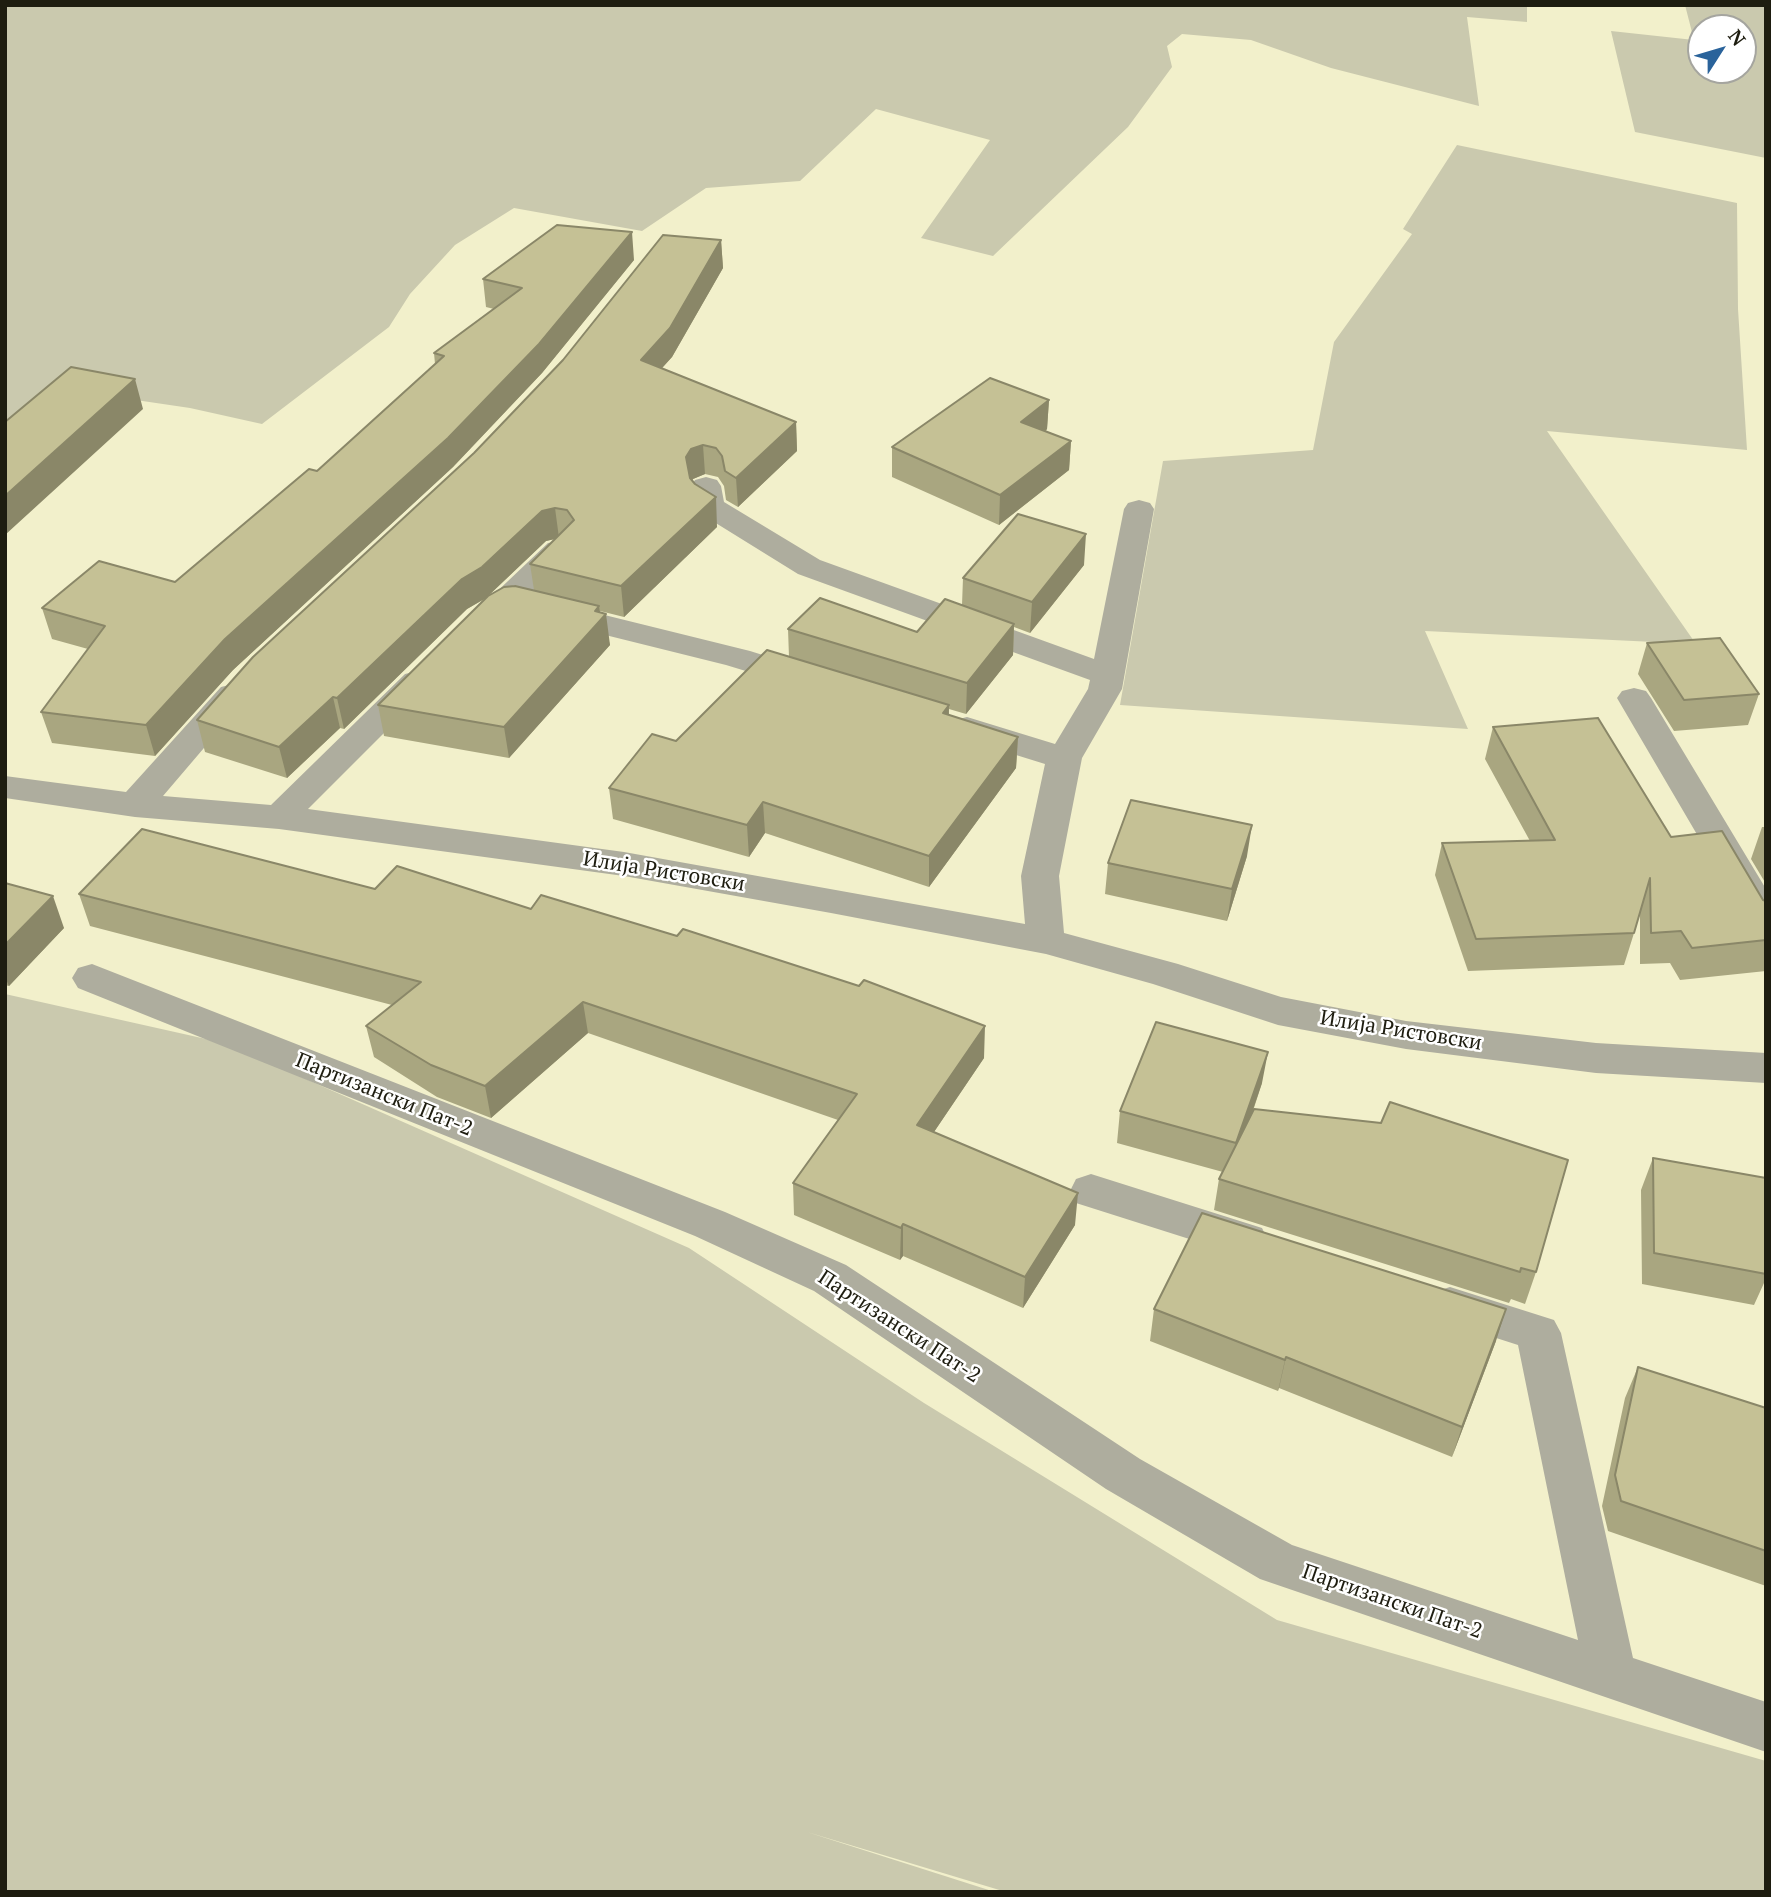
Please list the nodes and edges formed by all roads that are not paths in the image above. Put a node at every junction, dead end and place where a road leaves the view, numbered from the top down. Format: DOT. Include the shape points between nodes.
graph roads {
  1 [pos="706,486"];
  2 [pos="1139,509"];
  3 [pos="558,550"];
  4 [pos="499,607"];
  5 [pos="470,627"];
  6 [pos="442,656"];
  7 [pos="257,669"];
  8 [pos="1108,675"];
  9 [pos="829,686"];
  10 [pos="1634,698"];
  11 [pos="933,718"];
  12 [pos="1064,758"];
  13 [pos="5,788"];
  14 [pos="135,805"];
  15 [pos="279,817"];
  16 [pos="1766,921"];
  17 [pos="1046,941"];
  18 [pos="92,978"];
  19 [pos="1766,1068"];
  20 [pos="1091,1191"];
  21 [pos="1288,1254"];
  22 [pos="1406,1291"];
  23 [pos="1611,1676"];
  24 [pos="1766,1727"];
  1 -- 8 [label="street" via="709,506 808,566"];
  2 -- 8 [label="street"];
  3 -- 4 [label="street"];
  4 -- 5 [label="street"];
  4 -- 9 [label="street" via="520,604"];
  6 -- 15 [label="street"];
  7 -- 14 [label="street"];
  8 -- 12 [label="street" via="1105,689"];
  10 -- 16 [label="street"];
  11 -- 12 [label="street"];
  12 -- 17 [label="street" via="1040,876"];
  13 -- 14 [label="street, Илија Ристовски"];
  14 -- 15 [label="street, Илија Ристовски"];
  15 -- 17 [label="street, Илија Ристовски" via="624,864"];
  17 -- 19 [label="street, Илија Ристовски" via="1278,1012 1406,1035 1596,1058"];
  18 -- 23 [label="street, Партизански Пат-2" via="710,1224 830,1278 1123,1474 1278,1563"];
  20 -- 21 [label="street"];
  22 -- 23 [label="street" via="1538,1333"];
  23 -- 24 [label="street, Партизански Пат-2"];
}
